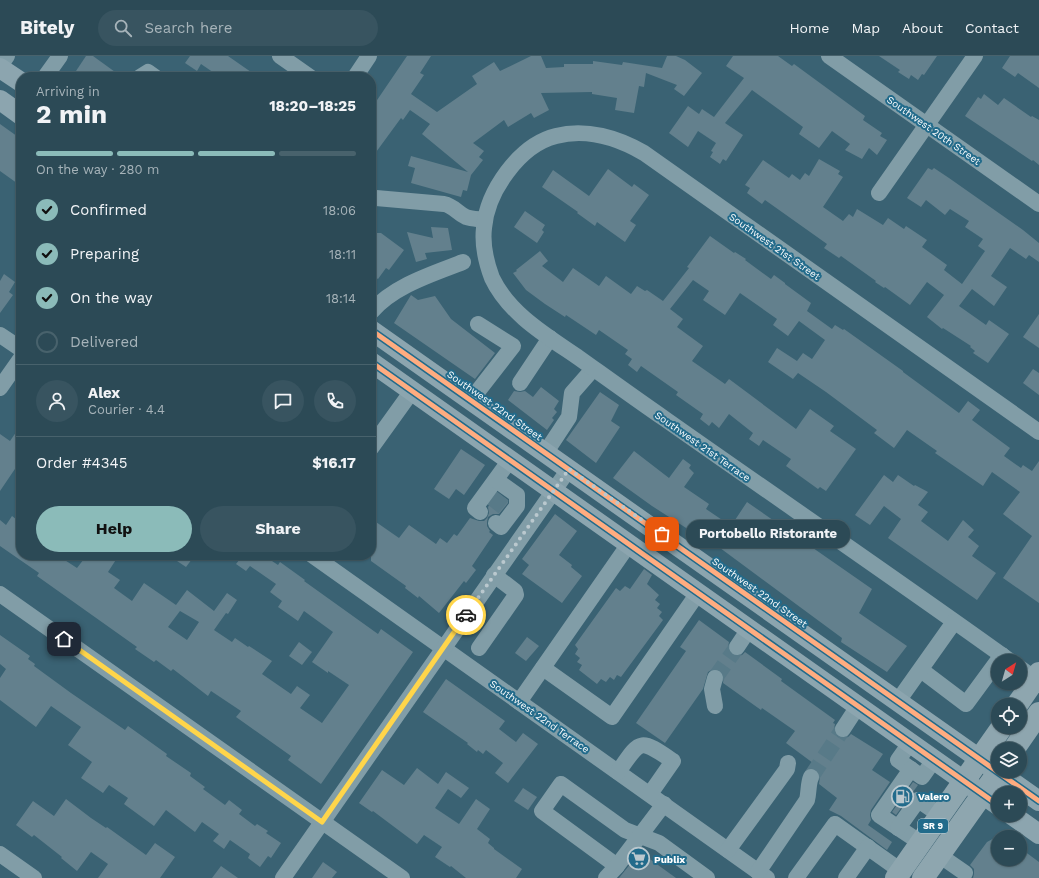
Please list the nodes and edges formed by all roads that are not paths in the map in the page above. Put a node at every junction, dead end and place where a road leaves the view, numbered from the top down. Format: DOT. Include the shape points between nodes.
graph roads {
  1 [pos="7,56"];
  2 [pos="60,56"];
  3 [pos="280,56"];
  4 [pos="369,56"];
  5 [pos="829,56"];
  6 [pos="975,56"];
  7 [pos="0,67"];
  8 [pos="49,72"];
  9 [pos="303,72"];
  10 [pos="358,72"];
  11 [pos="16,78"];
  12 [pos="0,100"];
  13 [pos="16,110"];
  14 [pos="928,125"];
  15 [pos="502,180"];
  16 [pos="879,193"];
  17 [pos="376,198"];
  18 [pos="1039,204"];
  19 [pos="485,220"];
  20 [pos="463,262"];
  21 [pos="376,306"];
  22 [pos="478,324"];
  23 [pos="376,334"];
  24 [pos="0,335"];
  25 [pos="550,338"];
  26 [pos="16,346"];
  27 [pos="16,365"];
  28 [pos="376,366"];
  29 [pos="593,368"];
  30 [pos="520,383"];
  31 [pos="0,388"];
  32 [pos="412,391"];
  33 [pos="471,400"];
  34 [pos="1039,432"];
  35 [pos="376,441"];
  36 [pos="546,452"];
  37 [pos="510,460"];
  38 [pos="569,469"];
  39 [pos="496,480"];
  40 [pos="554,491"];
  41 [pos="509,511"];
  42 [pos="480,512"];
  43 [pos="496,523"];
  44 [pos="529,526"];
  45 [pos="629,544"];
  46 [pos="319,560"];
  47 [pos="494,575"];
  48 [pos="698,593"];
  49 [pos="0,594"];
  50 [pos="765,606"];
  51 [pos="954,622"];
  52 [pos="749,628"];
  53 [pos="737,647"];
  54 [pos="444,648"];
  55 [pos="479,648"];
  56 [pos="1000,654"];
  57 [pos="543,668"];
  58 [pos="920,670"];
  59 [pos="1031,673"];
  60 [pos="991,675"];
  61 [pos="715,678"];
  62 [pos="1019,698"];
  63 [pos="898,701"];
  64 [pos="519,702"];
  65 [pos="715,706"];
  66 [pos="858,706"];
  67 [pos="1039,713"];
  68 [pos="843,729"];
  69 [pos="997,734"];
  70 [pos="1019,742"];
  71 [pos="910,743"];
  72 [pos="980,759"];
  73 [pos="934,760"];
  74 [pos="788,763"];
  75 [pos="991,767"];
  76 [pos="618,772"];
  77 [pos="916,773"];
  78 [pos="811,777"];
  79 [pos="996,778"];
  80 [pos="1007,778"];
  81 [pos="964,782"];
  82 [pos="650,794"];
  83 [pos="918,800"];
  84 [pos="990,800"];
  85 [pos="1039,800"];
  86 [pos="664,804"];
  87 [pos="940,816"];
  88 [pos="322,822"];
  89 [pos="1022,822"];
  90 [pos="898,828"];
  91 [pos="1039,834"];
  92 [pos="640,835"];
  93 [pos="921,843"];
  94 [pos="868,847"];
  95 [pos="728,850"];
  96 [pos="0,854"];
  97 [pos="939,855"];
  98 [pos="617,866"];
  99 [pos="965,873"];
  100 [pos="898,874"];
  101 [pos="763,875"];
  102 [pos="34,878"];
  103 [pos="283,878"];
  104 [pos="402,878"];
  105 [pos="606,878"];
  106 [pos="707,878"];
  107 [pos="796,878"];
  108 [pos="846,878"];
  109 [pos="923,878"];
  1 -- 7 [label="street"];
  2 -- 8 [label="street"];
  3 -- 9 [label="street"];
  4 -- 10 [label="street"];
  5 -- 14 [label="street, Southwest 20th Street"];
  6 -- 14 [label="street"];
  7 -- 11 [label="main road"];
  12 -- 13 [label="main road"];
  14 -- 16 [label="street"];
  14 -- 18 [label="street, Southwest 20th Street"];
  15 -- 19 [label="street, Southwest 21st Terrace"];
  15 -- 34 [label="street, Southwest 21st Street" via="520,157 531,148 555,136 602,136 631,145"];
  17 -- 19 [label="street" via="451,205 467,217"];
  19 -- 25 [label="street, Southwest 21st Terrace" via="485,255 490,273 499,290 519,314"];
  20 -- 21 [label="street" via="391,294"];
  22 -- 33 [label="street" via="513,346"];
  23 -- 33 [label="main road, Southwest 22nd Street"];
  24 -- 26 [label="street"];
  25 -- 29 [label="street, Southwest 21st Terrace"];
  25 -- 30 [label="street"];
  27 -- 31 [label="street"];
  28 -- 32 [label="main road"];
  29 -- 36 [label="street" via="572,393 569,417"];
  29 -- 51 [label="street, Southwest 21st Terrace"];
  32 -- 35 [label="street"];
  32 -- 37 [label="main road"];
  33 -- 36 [label="main road, Southwest 22nd Street"];
  36 -- 38 [label="main road, Southwest 22nd Street"];
  37 -- 39 [label="street"];
  37 -- 40 [label="main road"];
  38 -- 40 [label="street"];
  38 -- 50 [label="main road, Southwest 22nd Street"];
  39 -- 41 [label="street" via="517,496 517,506"];
  39 -- 42 [label="street" via="488,495 475,508"];
  40 -- 44 [label="street"];
  40 -- 45 [label="main road"];
  41 -- 43 [label="street" via="501,527"];
  41 -- 44 [label="street"];
  44 -- 47 [label="street"];
  45 -- 48 [label="main road"];
  45 -- 57 [label="street"];
  46 -- 54 [label="street, Southwest 22nd Terrace"];
  47 -- 54 [label="street"];
  47 -- 55 [label="street" via="515,590 516,595"];
  48 -- 52 [label="main road"];
  48 -- 57 [label="street" via="612,717"];
  49 -- 88 [label="street"];
  50 -- 52 [label="main road"];
  50 -- 63 [label="main road, Southwest 22nd Street"];
  51 -- 56 [label="street, Southwest 21st Terrace"];
  51 -- 58 [label="street"];
  52 -- 53 [label="street"];
  52 -- 66 [label="main road"];
  54 -- 64 [label="street, Southwest 22nd Terrace"];
  54 -- 88 [label="street"];
  57 -- 64 [label="street"];
  58 -- 60 [label="street" via="966,704"];
  58 -- 63 [label="street"];
  59 -- 62 [label="highway"];
  61 -- 65 [label="street" via="712,689"];
  63 -- 72 [label="main road, Southwest 22nd Street"];
  64 -- 76 [label="street, Southwest 22nd Terrace"];
  66 -- 68 [label="street"];
  66 -- 71 [label="main road"];
  67 -- 70 [label="highway"];
  69 -- 72 [label="highway, SR 9"];
  71 -- 73 [label="main road"];
  71 -- 77 [label="street" via="898,760"];
  72 -- 75 [label="main road, Southwest 22nd Street"];
  72 -- 81 [label="highway, SR 9"];
  73 -- 77 [label="street"];
  73 -- 81 [label="main road"];
  74 -- 95 [label="street"];
  76 -- 82 [label="street, Southwest 22nd Terrace"];
  76 -- 82 [label="street" via="639,746 651,746 673,761"];
  77 -- 83 [label="street" via="924,788"];
  77 -- 90 [label="street" via="880,815"];
  78 -- 101 [label="street" via="806,800"];
  79 -- 84 [label="highway, SR 9"];
  80 -- 85 [label="main road, Southwest 22nd Street"];
  81 -- 84 [label="main road"];
  81 -- 87 [label="highway, SR 9"];
  82 -- 86 [label="street, Southwest 22nd Terrace"];
  83 -- 87 [label="street"];
  83 -- 90 [label="street"];
  84 -- 97 [label="highway, SR 9"];
  86 -- 92 [label="street"];
  86 -- 95 [label="street, Southwest 22nd Terrace"];
  87 -- 93 [label="highway, SR 9"];
  88 -- 103 [label="street"];
  88 -- 104 [label="street"];
  89 -- 91 [label="main road"];
  90 -- 93 [label="street"];
  92 -- 98 [label="street"];
  92 -- 98 [label="street" via="626,830 561,784 542,811"];
  92 -- 106 [label="street" via="659,843"];
  93 -- 100 [label="highway, SR 9"];
  94 -- 100 [label="street"];
  94 -- 107 [label="street" via="835,824"];
  94 -- 108 [label="street"];
  95 -- 101 [label="street, Southwest 22nd Terrace"];
  96 -- 102 [label="street"];
  97 -- 99 [label="street"];
  97 -- 109 [label="highway, SR 9"];
  98 -- 105 [label="street"];
}
